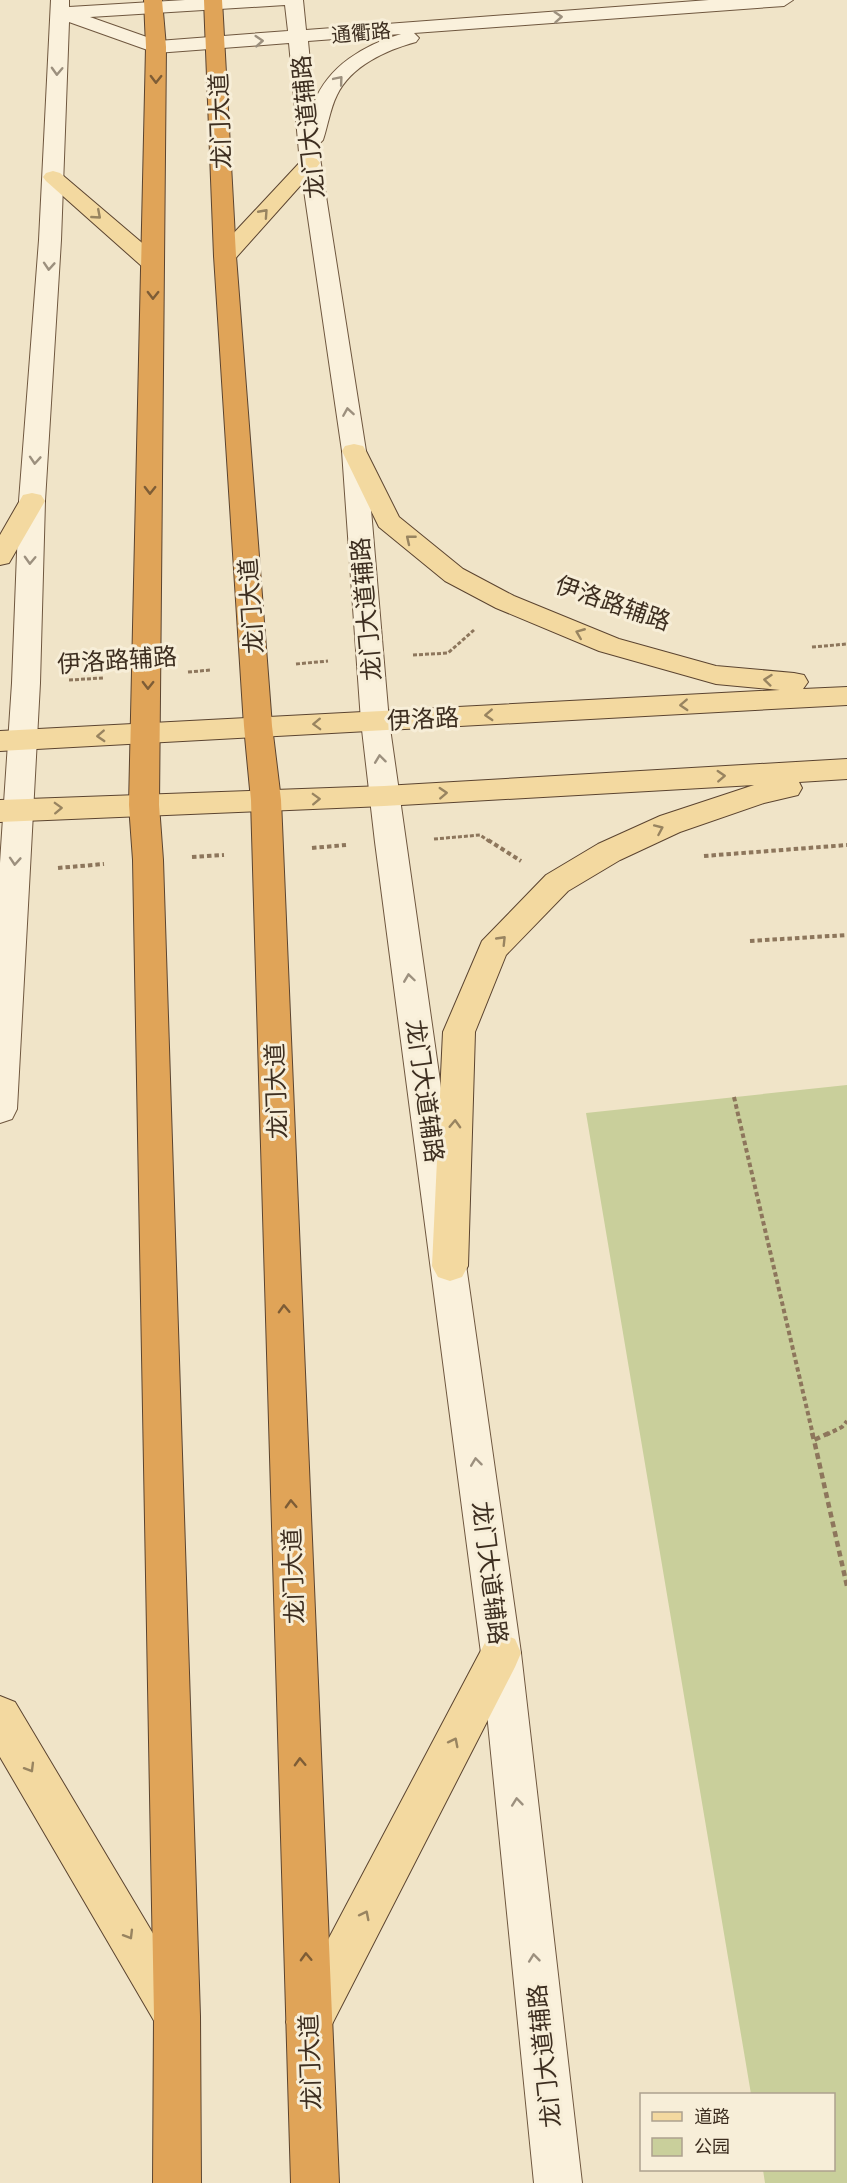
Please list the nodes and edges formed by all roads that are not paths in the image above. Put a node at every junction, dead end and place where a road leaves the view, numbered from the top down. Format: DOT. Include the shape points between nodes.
graph roads {
  1 [pos="284,0"];
  2 [pos="294,0"];
  3 [pos="784,0"];
  4 [pos="214,2"];
  5 [pos="154,4"];
  6 [pos="60,6"];
  7 [pos="500,21"];
  8 [pos="298,38"];
  9 [pos="217,44"];
  10 [pos="156,47"];
  11 [pos="310,158"];
  12 [pos="53,177"];
  13 [pos="225,256"];
  14 [pos="153,264"];
  15 [pos="354,451"];
  16 [pos="32,501"];
  17 [pos="0,557"];
  18 [pos="847,687"];
  19 [pos="847,696"];
  20 [pos="375,721"];
  21 [pos="258,726"];
  22 [pos="147,734"];
  23 [pos="11,740"];
  24 [pos="847,769"];
  25 [pos="847,779"];
  26 [pos="384,796"];
  27 [pos="266,800"];
  28 [pos="144,805"];
  29 [pos="9,810"];
  30 [pos="0,1109"];
  31 [pos="450,1266"];
  32 [pos="501,1653"];
  33 [pos="0,1717"];
  34 [pos="177,2016"];
  35 [pos="309,2023"];
  36 [pos="177,2183"];
  37 [pos="315,2183"];
  38 [pos="558,2183"];
  1 -- 4 [label="main road"];
  2 -- 8 [label="main road, 龙门大道辅路"];
  7 -- 3 [label="main road, 通衢路, one-way"];
  4 -- 5 [label="main road"];
  4 -- 9 [label="highway, 龙门大道"];
  5 -- 6 [label="main road"];
  5 -- 10 [label="highway"];
  6 -- 10 [label="main road, 通衢路"];
  6 -- 12 [label="main road, one-way"];
  7 -- 8 [label="main road, 通衢路"];
  11 -- 7 [label="main road, one-way" via="328,94 368,54 406,38"];
  9 -- 8 [label="main road, 通衢路, one-way"];
  8 -- 11 [label="main road, 龙门大道辅路"];
  9 -- 10 [label="main road, 通衢路"];
  9 -- 13 [label="highway, 龙门大道"];
  10 -- 14 [label="highway, one-way"];
  13 -- 11 [label="main road, one-way"];
  15 -- 11 [label="main road, 龙门大道辅路, one-way"];
  12 -- 14 [label="main road, one-way"];
  12 -- 16 [label="main road, one-way"];
  13 -- 21 [label="highway, 龙门大道"];
  14 -- 22 [label="highway, one-way"];
  18 -- 15 [label="main road, one-way" via="716,675 609,645 505,602 454,575 388,521"];
  15 -- 20 [label="main road, 龙门大道辅路"];
  16 -- 17 [label="main road"];
  16 -- 23 [label="main road, one-way" via="26,683"];
  19 -- 20 [label="main road, 伊洛路, one-way"];
  20 -- 21 [label="main road, 伊洛路, one-way"];
  26 -- 20 [label="main road, 龙门大道辅路, one-way"];
  21 -- 22 [label="main road, 伊洛路"];
  21 -- 27 [label="highway, 龙门大道"];
  22 -- 23 [label="main road, 伊洛路, one-way"];
  22 -- 28 [label="highway"];
  23 -- 29 [label="main road"];
  26 -- 24 [label="main road, one-way"];
  31 -- 25 [label="main road, one-way" via="459,1032 493,949 557,883 609,852 670,824 761,793"];
  27 -- 26 [label="main road, one-way"];
  31 -- 26 [label="main road, 龙门大道辅路, one-way"];
  27 -- 28 [label="main road"];
  35 -- 27 [label="highway, 龙门大道, one-way"];
  29 -- 28 [label="main road, one-way"];
  28 -- 34 [label="highway"];
  29 -- 30 [label="main road, one-way"];
  32 -- 31 [label="main road, 龙门大道辅路, one-way"];
  35 -- 32 [label="main road, one-way"];
  38 -- 32 [label="main road, 龙门大道辅路, one-way"];
  33 -- 34 [label="main road, one-way"];
  34 -- 36 [label="highway"];
  35 -- 37 [label="highway, 龙门大道"];
}
